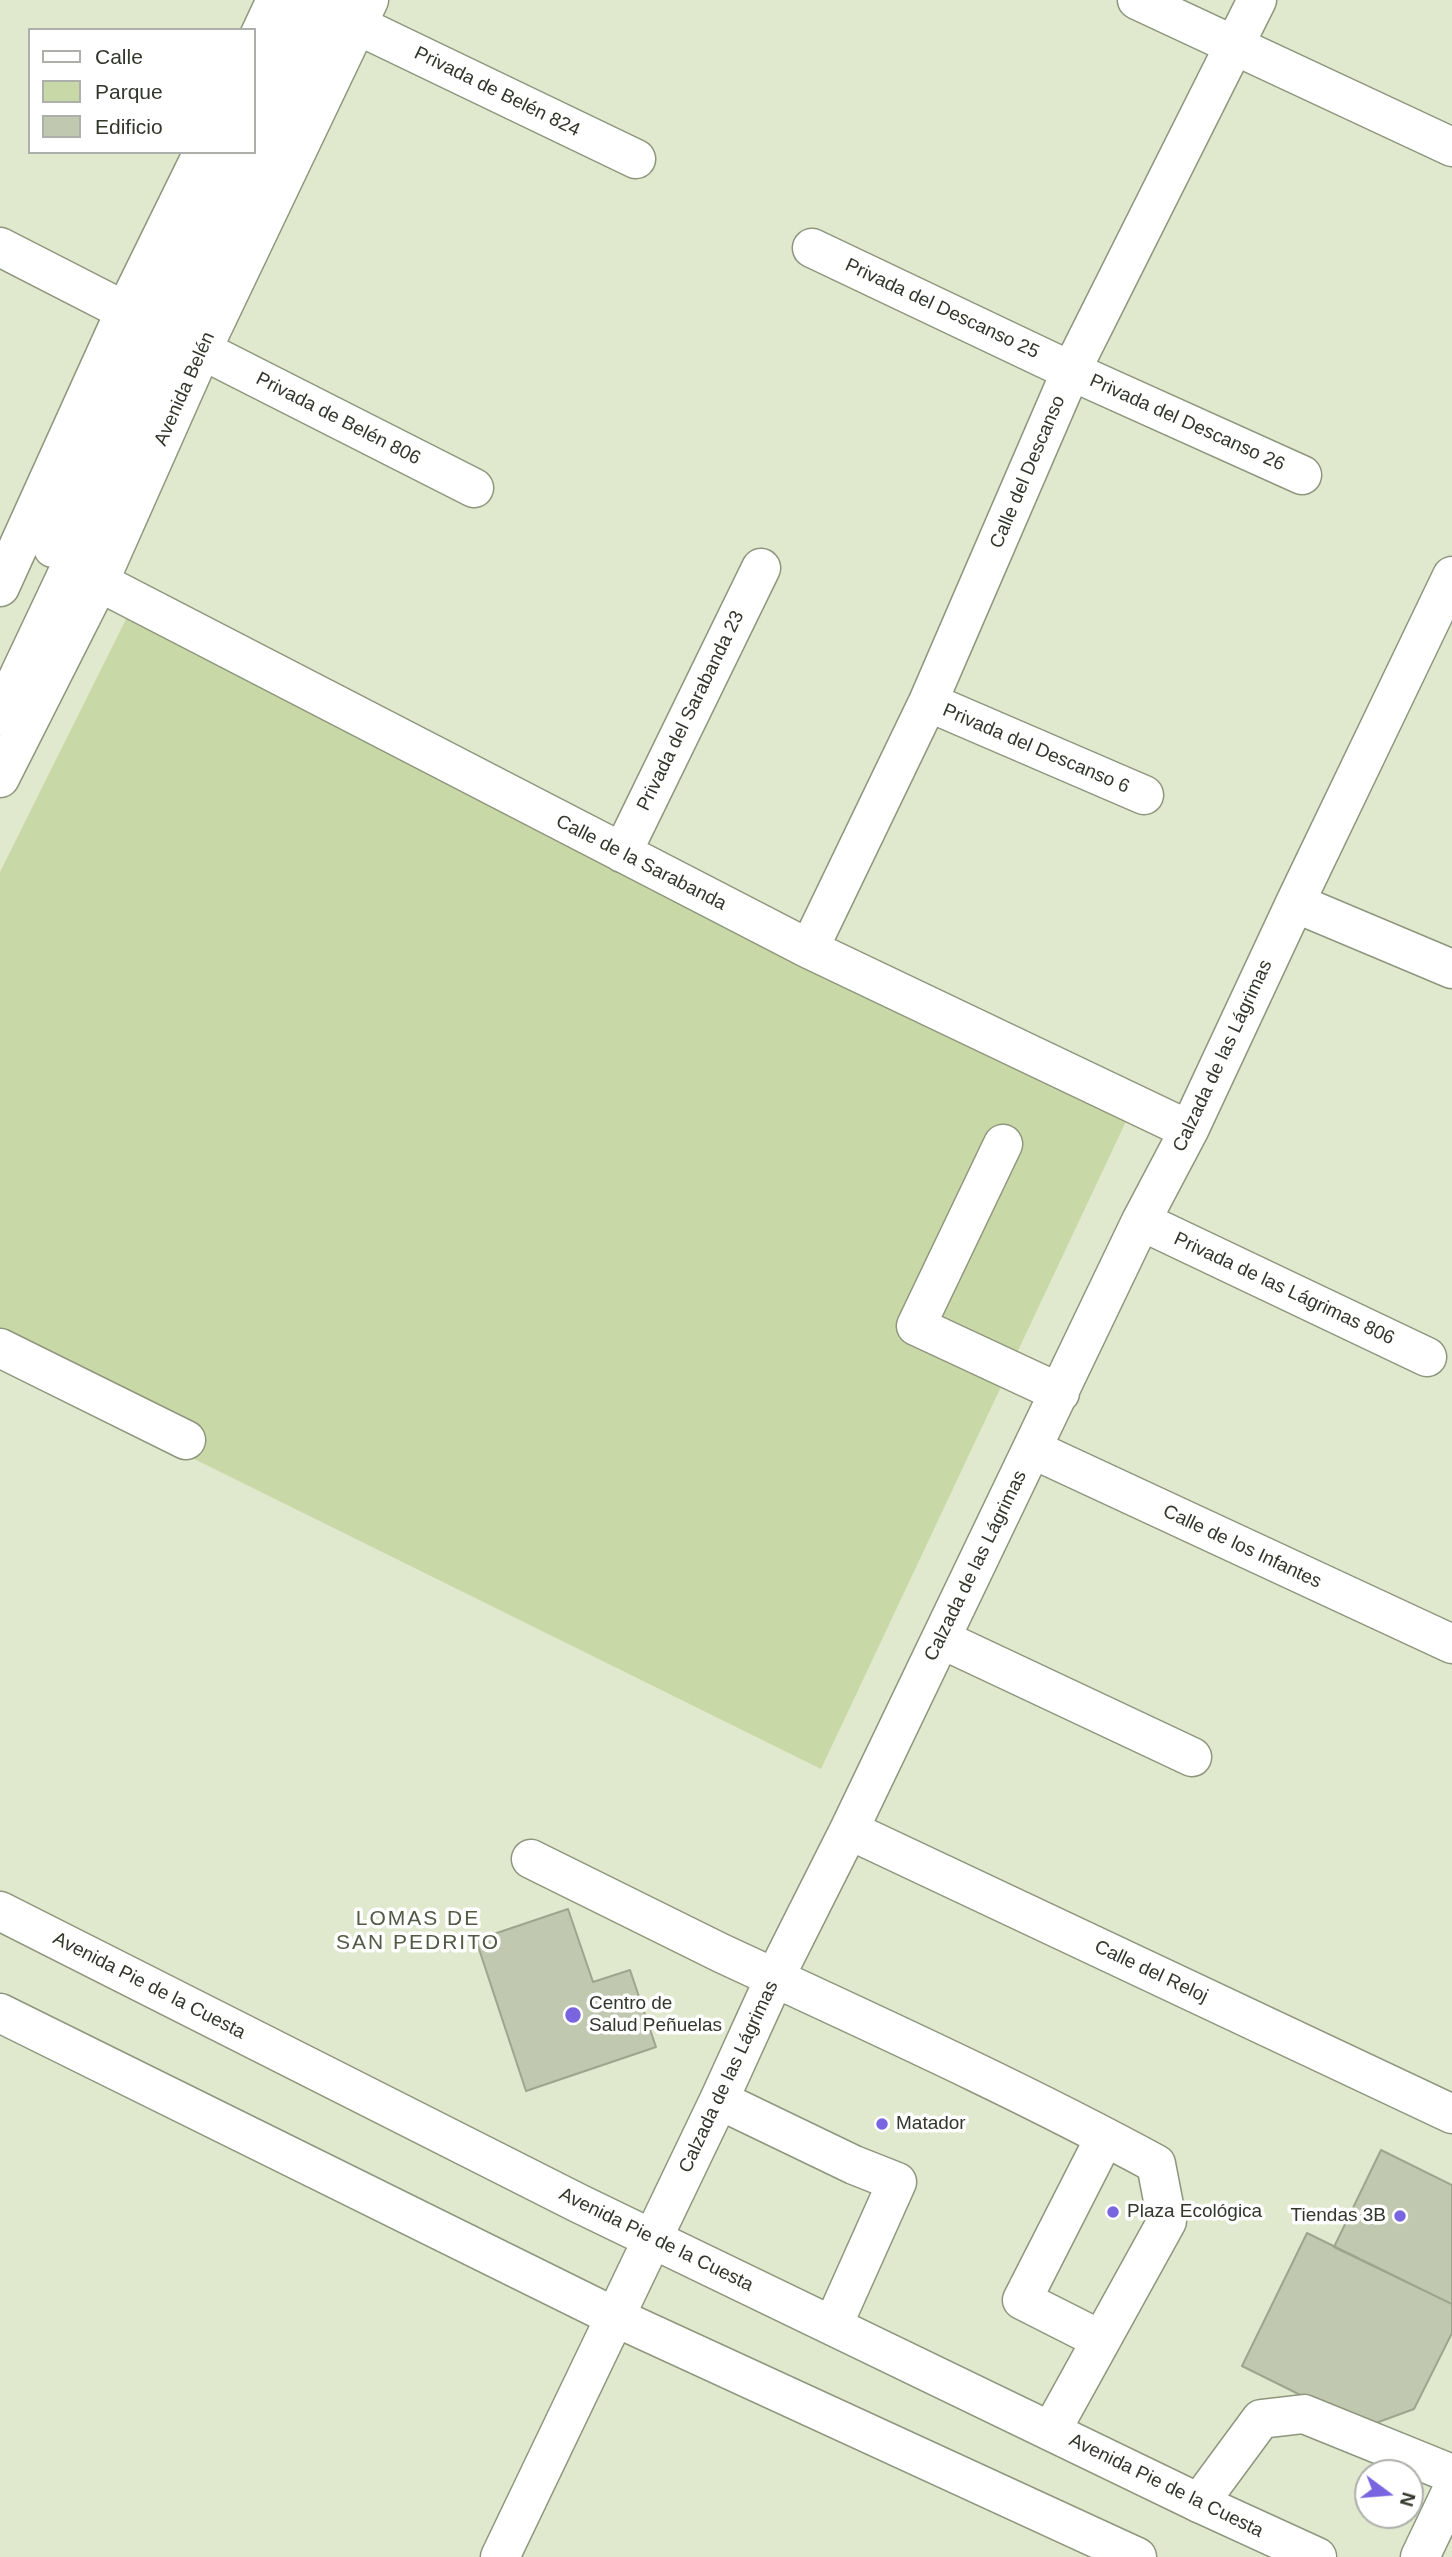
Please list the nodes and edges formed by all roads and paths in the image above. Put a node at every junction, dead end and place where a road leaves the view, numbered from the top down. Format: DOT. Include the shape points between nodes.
graph roads {
  1 [pos="276,0"];
  2 [pos="306,0"];
  3 [pos="1137,0"];
  4 [pos="1256,0"];
  5 [pos="355,8"];
  6 [pos="256,43"];
  7 [pos="1235,46"];
  8 [pos="256,107"];
  9 [pos="1452,147"];
  10 [pos="201,154"];
  11 [pos="233,154"];
  12 [pos="636,159"];
  13 [pos="0,247"];
  14 [pos="812,248"];
  15 [pos="125,311"];
  16 [pos="202,350"];
  17 [pos="1071,371"];
  18 [pos="1302,475"];
  19 [pos="474,488"];
  20 [pos="761,568"];
  21 [pos="1452,576"];
  22 [pos="99,582"];
  23 [pos="0,587"];
  24 [pos="0,673"];
  25 [pos="928,702"];
  26 [pos="0,716"];
  27 [pos="0,778"];
  28 [pos="1144,795"];
  29 [pos="622,853"];
  30 [pos="1294,903"];
  31 [pos="809,949"];
  32 [pos="1452,969"];
  33 [pos="1189,1130"];
  34 [pos="1003,1144"];
  35 [pos="1142,1221"];
  36 [pos="0,1348"];
  37 [pos="1427,1357"];
  38 [pos="1060,1393"];
  39 [pos="186,1440"];
  40 [pos="1032,1449"];
  41 [pos="941,1639"];
  42 [pos="1452,1644"];
  43 [pos="1192,1757"];
  44 [pos="849,1830"];
  45 [pos="531,1859"];
  46 [pos="0,1911"];
  47 [pos="775,1977"];
  48 [pos="0,2013"];
  49 [pos="719,2100"];
  50 [pos="1452,2114"];
  51 [pos="1105,2137"];
  52 [pos="652,2238"];
  53 [pos="615,2317"];
  54 [pos="833,2325"];
  55 [pos="1101,2340"];
  56 [pos="1051,2431"];
  57 [pos="1452,2474"];
  58 [pos="1452,2490"];
  59 [pos="1199,2503"];
  60 [pos="1117,2553"];
  61 [pos="500,2557"];
  62 [pos="1317,2557"];
  63 [pos="1420,2557"];
  1 -- 6 [label="street"];
  2 -- 8 [label="street"];
  3 -- 7 [label="street"];
  4 -- 7 [label="street, Calle del Descanso"];
  5 -- 12 [label="street, Privada de Belén 824"];
  5 -- 16 [label="street, Avenida Belén"];
  5 -- 26 [label="street"];
  7 -- 9 [label="street"];
  7 -- 17 [label="street, Calle del Descanso"];
  10 -- 15 [label="street"];
  11 -- 24 [label="street" via="102,431"];
  13 -- 15 [label="street"];
  14 -- 17 [label="street, Privada del Descanso 25"];
  15 -- 23 [label="street"];
  16 -- 19 [label="street, Privada de Belén 806"];
  16 -- 22 [label="street, Avenida Belén"];
  17 -- 18 [label="street, Privada del Descanso 26"];
  17 -- 25 [label="street, Calle del Descanso"];
  20 -- 29 [label="street, Privada del Sarabanda 23"];
  21 -- 30 [label="street, Calzada de las Lágrimas"];
  22 -- 27 [label="street, Avenida Belén"];
  22 -- 29 [label="street, Calle de la Sarabanda"];
  25 -- 28 [label="street, Privada del Descanso 6"];
  25 -- 31 [label="street, Calle del Descanso"];
  29 -- 31 [label="street, Calle de la Sarabanda"];
  30 -- 32 [label="street"];
  30 -- 33 [label="street, Calzada de las Lágrimas"];
  31 -- 33 [label="street, Calle de la Sarabanda"];
  33 -- 35 [label="street, Calzada de las Lágrimas"];
  34 -- 38 [label="street" via="915,1326"];
  35 -- 37 [label="street, Privada de las Lágrimas 806"];
  35 -- 38 [label="street, Calzada de las Lágrimas"];
  36 -- 39 [label="street"];
  38 -- 40 [label="street, Calzada de las Lágrimas"];
  40 -- 41 [label="street, Calzada de las Lágrimas"];
  40 -- 42 [label="street, Calle de los Infantes"];
  41 -- 43 [label="street"];
  41 -- 44 [label="street, Calzada de las Lágrimas"];
  44 -- 47 [label="street, Calzada de las Lágrimas"];
  44 -- 50 [label="street, Calle del Reloj"];
  45 -- 47 [label="street"];
  46 -- 52 [label="street, Avenida Pie de la Cuesta"];
  47 -- 49 [label="street, Calzada de las Lágrimas"];
  47 -- 51 [label="street"];
  48 -- 53 [label="street"];
  49 -- 52 [label="street, Calzada de las Lágrimas"];
  49 -- 54 [label="street" via="897,2182"];
  51 -- 55 [label="street" via="1156,2164 1167,2221"];
  51 -- 55 [label="street" via="1022,2300"];
  52 -- 53 [label="street, Calzada de las Lágrimas"];
  52 -- 54 [label="street, Avenida Pie de la Cuesta"];
  53 -- 60 [label="street"];
  53 -- 61 [label="street, Calzada de las Lágrimas"];
  54 -- 56 [label="street, Avenida Pie de la Cuesta"];
  55 -- 56 [label="street"];
  56 -- 59 [label="street, Avenida Pie de la Cuesta"];
  57 -- 59 [label="street" via="1304,2414 1261,2420"];
  58 -- 63 [label="street"];
  59 -- 62 [label="street, Avenida Pie de la Cuesta"];
}
